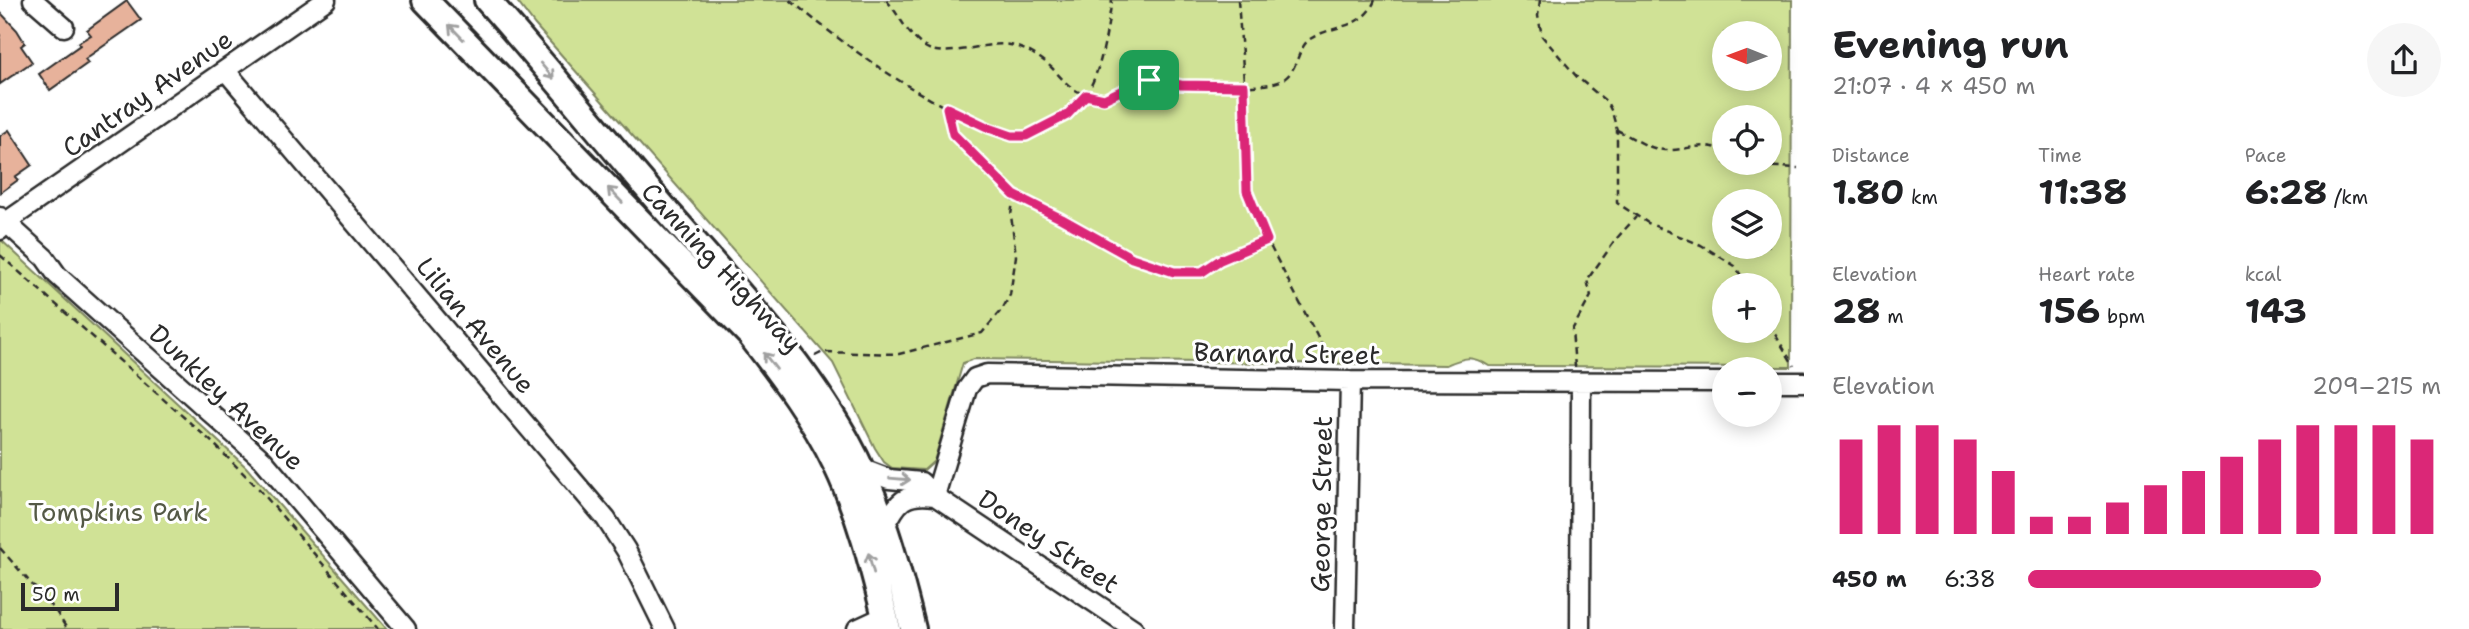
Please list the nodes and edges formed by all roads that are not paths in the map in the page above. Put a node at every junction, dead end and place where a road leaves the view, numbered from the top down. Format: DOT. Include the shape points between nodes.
graph roads {
  1 [pos="33,0"];
  2 [pos="326,0"];
  3 [pos="425,0"];
  4 [pos="487,0"];
  5 [pos="64,27"];
  6 [pos="225,70"];
  7 [pos="2,225"];
  8 [pos="1800,375"];
  9 [pos="1782,379"];
  10 [pos="1350,381"];
  11 [pos="1712,382"];
  12 [pos="1581,383"];
  13 [pos="860,468"];
  14 [pos="935,496"];
  15 [pos="885,527"];
  16 [pos="886,622"];
  17 [pos="407,629"];
  18 [pos="665,629"];
  19 [pos="857,629"];
  20 [pos="912,629"];
  21 [pos="1135,629"];
  22 [pos="1345,629"];
  23 [pos="1580,629"];
  1 -- 5 [label="street"];
  2 -- 6 [label="street, Cantray Avenue"];
  16 -- 3 [label="highway, Canning Highway, one-way" via="870,556 841,478 815,425 785,380 715,297"];
  4 -- 13 [label="highway, Canning Highway, one-way" via="789,353 827,406"];
  6 -- 7 [label="street, Cantray Avenue"];
  6 -- 18 [label="street, Lilian Avenue" via="606,519"];
  7 -- 17 [label="street, Dunkley Avenue" via="45,258 57,275 263,460"];
  8 -- 9 [label="street"];
  10 -- 12 [label="street, Barnard Street"];
  10 -- 14 [label="street, Barnard Street" via="983,374 967,389"];
  10 -- 22 [label="street, George Street"];
  11 -- 12 [label="street, Barnard Street"];
  12 -- 23 [label="street"];
  13 -- 14 [label="street, Doney Street, one-way" via="889,479 921,482"];
  13 -- 15 [label="highway, Canning Highway"];
  14 -- 15 [label="street" via="908,497 897,504"];
  14 -- 21 [label="street, Doney Street"];
  15 -- 20 [label="highway, Canning Highway"];
  16 -- 19 [label="street"];
}
